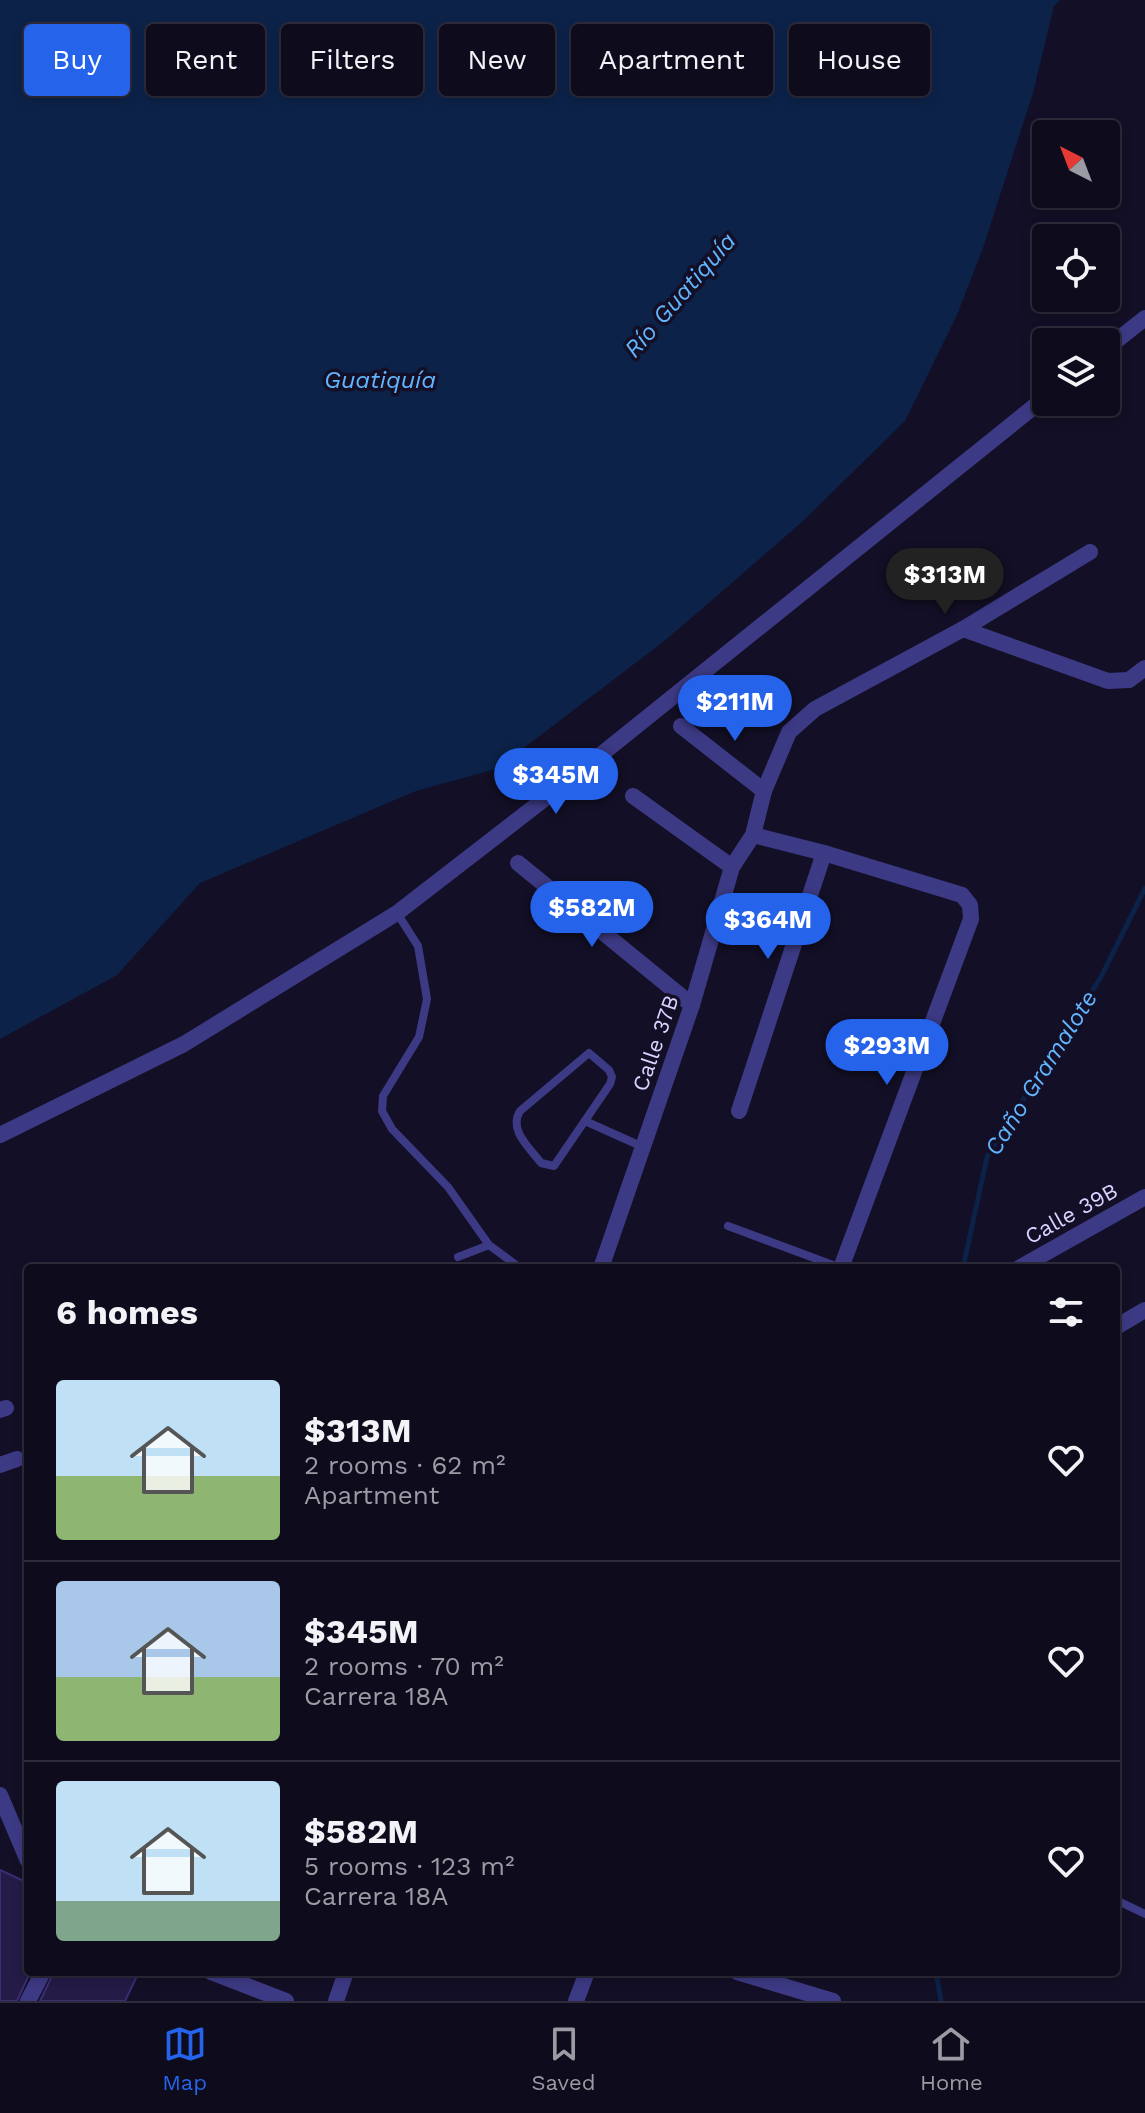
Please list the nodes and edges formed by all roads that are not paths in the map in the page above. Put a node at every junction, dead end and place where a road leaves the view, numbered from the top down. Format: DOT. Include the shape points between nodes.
graph roads {
  1 [pos="1145,318"];
  2 [pos="1120,338"];
  3 [pos="1032,408"];
  4 [pos="1090,552"];
  5 [pos="963,629"];
  6 [pos="1145,668"];
  7 [pos="681,726"];
  8 [pos="764,791"];
  9 [pos="633,796"];
  10 [pos="753,835"];
  11 [pos="824,853"];
  12 [pos="518,863"];
  13 [pos="732,867"];
  14 [pos="397,913"];
  15 [pos="692,1005"];
  16 [pos="739,1111"];
  17 [pos="585,1121"];
  18 [pos="0,1135"];
  19 [pos="643,1147"];
  20 [pos="1145,1197"];
  21 [pos="728,1226"];
  22 [pos="489,1245"];
  23 [pos="458,1257"];
  24 [pos="515,1264"];
  25 [pos="602,1264"];
  26 [pos="830,1264"];
  27 [pos="842,1264"];
  28 [pos="1026,1264"];
  29 [pos="1145,1310"];
  30 [pos="1120,1325"];
  31 [pos="17,1459"];
  32 [pos="0,1465"];
  33 [pos="0,1795"];
  34 [pos="24,1852"];
  35 [pos="1120,1902"];
  36 [pos="1145,1914"];
  37 [pos="41,1976"];
  38 [pos="221,1976"];
  39 [pos="345,1976"];
  40 [pos="585,1976"];
  41 [pos="762,1976"];
  42 [pos="786,1980"];
  43 [pos="28,2001"];
  44 [pos="286,2001"];
  45 [pos="336,2001"];
  46 [pos="576,2001"];
  47 [pos="833,2001"];
  1 -- 2 [label="street"];
  3 -- 14 [label="street"];
  4 -- 5 [label="street, Calle 37B"];
  5 -- 6 [label="street" via="1108,681 1129,680"];
  5 -- 8 [label="street, Calle 37B" via="815,709 789,732"];
  7 -- 8 [label="street"];
  8 -- 10 [label="street, Calle 37B"];
  9 -- 13 [label="street"];
  10 -- 11 [label="street"];
  10 -- 13 [label="street, Calle 37B"];
  11 -- 16 [label="street"];
  11 -- 27 [label="street" via="962,895 971,919"];
  12 -- 15 [label="street"];
  13 -- 15 [label="street, Calle 37B"];
  14 -- 18 [label="street" via="184,1044"];
  14 -- 22 [label="lane" via="418,946 427,999 419,1037 383,1096 382,1111 392,1129 448,1187"];
  15 -- 19 [label="street, Calle 37B"];
  17 -- 17 [label="lane" via="612,1077 589,1053 520,1111 515,1127 541,1163 554,1166"];
  17 -- 19 [label="lane"];
  19 -- 25 [label="street, Calle 37B"];
  20 -- 28 [label="street, Calle 39B"];
  21 -- 26 [label="lane"];
  22 -- 23 [label="lane"];
  22 -- 24 [label="lane"];
  29 -- 30 [label="street"];
  31 -- 32 [label="street"];
  33 -- 34 [label="street"];
  35 -- 36 [label="lane"];
  37 -- 43 [label="street"];
  38 -- 44 [label="street"];
  39 -- 45 [label="street"];
  40 -- 46 [label="street"];
  41 -- 42 [label="street"];
  42 -- 47 [label="street"];
}
